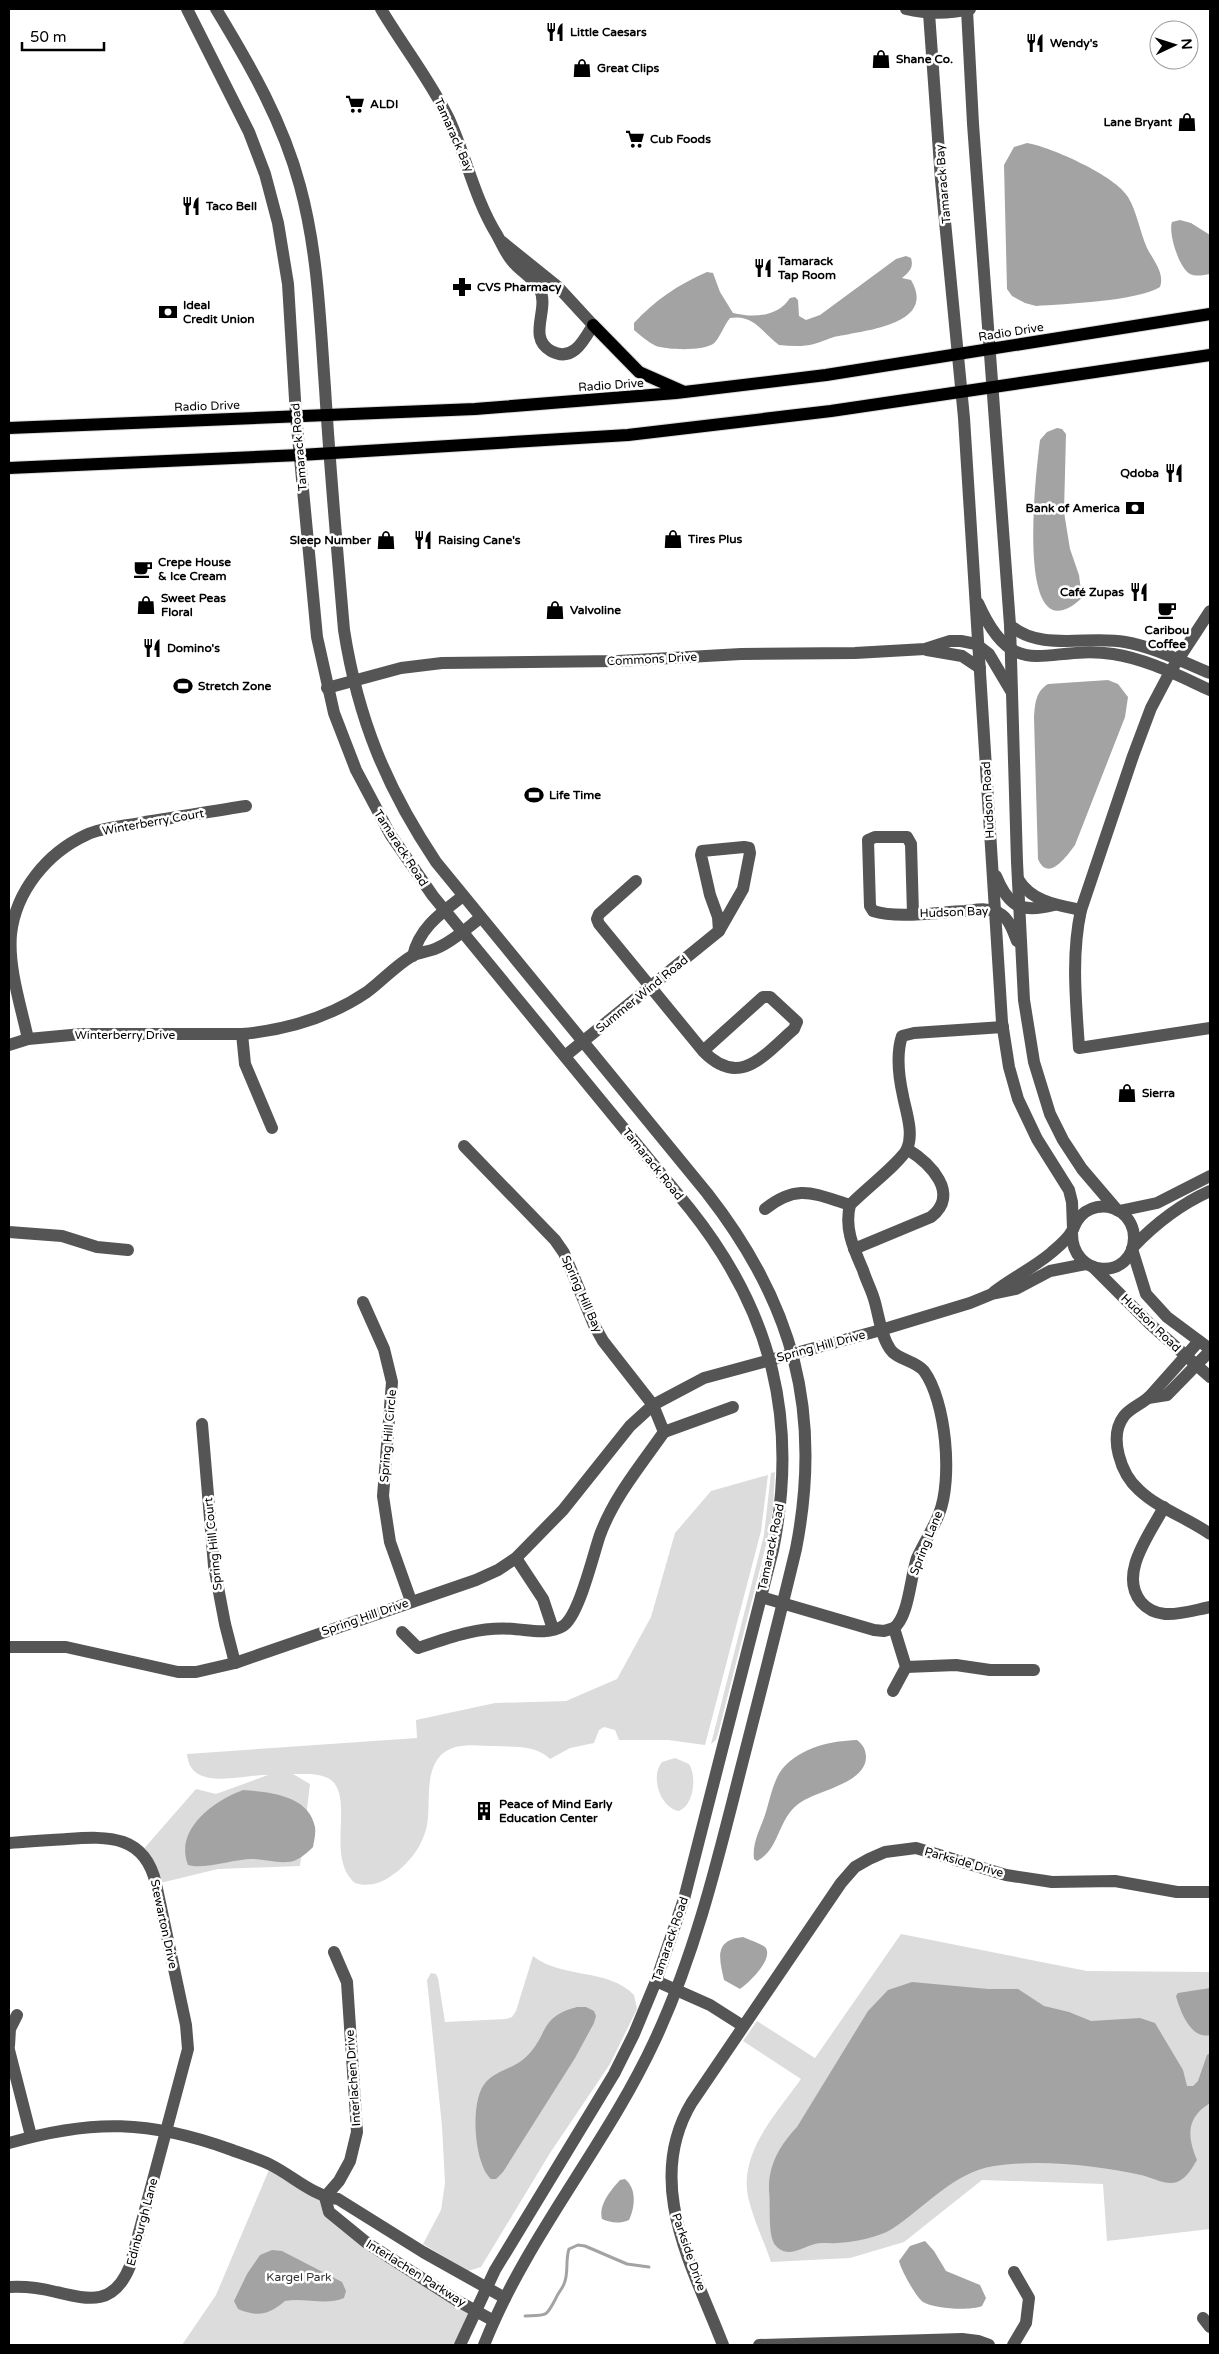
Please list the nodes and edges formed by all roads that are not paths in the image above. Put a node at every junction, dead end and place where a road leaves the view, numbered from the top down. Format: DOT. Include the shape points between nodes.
graph roads {
  1 [pos="187,9"];
  2 [pos="216,9"];
  3 [pos="381,9"];
  4 [pos="906,9"];
  5 [pos="969,9"];
  6 [pos="929,13"];
  7 [pos="501,241"];
  8 [pos="1210,314"];
  9 [pos="593,325"];
  10 [pos="989,350"];
  11 [pos="957,355"];
  12 [pos="1210,355"];
  13 [pos="993,388"];
  14 [pos="687,392"];
  15 [pos="961,392"];
  16 [pos="327,415"];
  17 [pos="296,416"];
  18 [pos="9,428"];
  19 [pos="330,454"];
  20 [pos="300,456"];
  21 [pos="9,468"];
  22 [pos="975,596"];
  23 [pos="1210,611"];
  24 [pos="1010,625"];
  25 [pos="978,645"];
  26 [pos="925,649"];
  27 [pos="1011,650"];
  28 [pos="1178,660"];
  29 [pos="980,668"];
  30 [pos="1170,672"];
  31 [pos="1210,674"];
  32 [pos="354,681"];
  33 [pos="327,688"];
  34 [pos="1210,690"];
  35 [pos="1012,693"];
  36 [pos="246,806"];
  37 [pos="992,867"];
  38 [pos="1018,880"];
  39 [pos="636,881"];
  40 [pos="463,896"];
  41 [pos="1054,905"];
  42 [pos="1019,906"];
  43 [pos="444,910"];
  44 [pos="1081,910"];
  45 [pos="995,911"];
  46 [pos="913,914"];
  47 [pos="480,918"];
  48 [pos="719,931"];
  49 [pos="463,932"];
  50 [pos="1021,951"];
  51 [pos="413,956"];
  52 [pos="650,986"];
  53 [pos="1003,1027"];
  54 [pos="1210,1028"];
  55 [pos="242,1034"];
  56 [pos="28,1039"];
  57 [pos="583,1042"];
  58 [pos="9,1045"];
  59 [pos="703,1051"];
  60 [pos="565,1056"];
  61 [pos="272,1128"];
  62 [pos="464,1146"];
  63 [pos="907,1149"];
  64 [pos="1210,1176"];
  65 [pos="1210,1191"];
  66 [pos="850,1205"];
  67 [pos="765,1209"];
  68 [pos="1118,1210"];
  69 [pos="1073,1230"];
  70 [pos="9,1232"];
  71 [pos="1132,1248"];
  72 [pos="854,1249"];
  73 [pos="128,1250"];
  74 [pos="1090,1266"];
  75 [pos="992,1294"];
  76 [pos="364,1302"];
  77 [pos="881,1330"];
  78 [pos="1199,1341"];
  79 [pos="1210,1350"];
  80 [pos="792,1354"];
  81 [pos="1186,1356"];
  82 [pos="770,1360"];
  83 [pos="1197,1366"];
  84 [pos="1210,1377"];
  85 [pos="1148,1398"];
  86 [pos="653,1405"];
  87 [pos="733,1407"];
  88 [pos="202,1424"];
  89 [pos="664,1432"];
  90 [pos="1164,1507"];
  91 [pos="1210,1534"];
  92 [pos="516,1558"];
  93 [pos="761,1597"];
  94 [pos="411,1601"];
  95 [pos="783,1605"];
  96 [pos="1210,1607"];
  97 [pos="894,1628"];
  98 [pos="552,1629"];
  99 [pos="402,1632"];
  100 [pos="9,1646"];
  101 [pos="235,1663"];
  102 [pos="906,1667"];
  103 [pos="1034,1670"];
  104 [pos="893,1691"];
  105 [pos="9,1842"];
  106 [pos="1210,1892"];
  107 [pos="334,1952"];
  108 [pos="656,1981"];
  109 [pos="677,1990"];
  110 [pos="17,2015"];
  111 [pos="743,2026"];
  112 [pos="9,2046"];
  113 [pos="9,2050"];
  114 [pos="167,2132"];
  115 [pos="31,2136"];
  116 [pos="9,2142"];
  117 [pos="325,2198"];
  118 [pos="1014,2272"];
  119 [pos="9,2287"];
  120 [pos="486,2288"];
  121 [pos="505,2298"];
  122 [pos="474,2310"];
  123 [pos="494,2321"];
  124 [pos="460,2345"];
  125 [pos="484,2345"];
  126 [pos="722,2345"];
  127 [pos="759,2345"];
  128 [pos="989,2345"];
  129 [pos="1013,2345"];
  1 -- 17 [label="street, Tamarack Road" via="238,107 271,194 288,284"];
  2 -- 16 [label="street, Tamarack Road" via="267,98 300,185 316,272"];
  3 -- 7 [label="street, Tamarack Bay" via="440,100 490,222"];
  4 -- 6 [label="street"];
  5 -- 6 [label="street"];
  5 -- 10 [label="street" via="967,35"];
  6 -- 11 [label="street, Tamarack Bay"];
  7 -- 9 [label="street, Tamarack Bay" via="558,286"];
  7 -- 9 [label="street, Tamarack Bay" via="513,263 539,288 543,308 538,334 550,351 569,353 581,347"];
  8 -- 10 [label="main road, Radio Drive"];
  9 -- 14 [label="main road" via="639,372"];
  10 -- 11 [label="main road, Radio Drive"];
  10 -- 13 [label="street"];
  11 -- 14 [label="main road, Radio Drive" via="802,379"];
  11 -- 15 [label="street, Hudson Road"];
  12 -- 13 [label="main road"];
  13 -- 15 [label="main road"];
  13 -- 24 [label="street"];
  14 -- 16 [label="main road, Radio Drive" via="474,409"];
  15 -- 19 [label="main road" via="628,435"];
  15 -- 22 [label="street, Hudson Road"];
  16 -- 17 [label="main road, Radio Drive"];
  16 -- 19 [label="street, Tamarack Road"];
  17 -- 18 [label="main road, Radio Drive"];
  17 -- 20 [label="street, Tamarack Road"];
  19 -- 20 [label="main road"];
  19 -- 32 [label="street, Tamarack Road" via="344,630"];
  20 -- 21 [label="main road"];
  20 -- 33 [label="street, Tamarack Road" via="317,637"];
  22 -- 25 [label="street, Hudson Road"];
  22 -- 27 [label="street" via="992,631"];
  23 -- 28 [label="street"];
  24 -- 27 [label="street"];
  24 -- 28 [label="street" via="1039,639 1124,642 1144,646"];
  25 -- 26 [label="street, Commons Drive" via="950,641"];
  25 -- 29 [label="street, Hudson Road"];
  25 -- 35 [label="street" via="993,658"];
  26 -- 29 [label="street" via="962,656"];
  26 -- 32 [label="street, Commons Drive" via="618,661 450,662 401,668"];
  27 -- 30 [label="street" via="1034,655 1113,654"];
  27 -- 35 [label="street"];
  28 -- 30 [label="street"];
  28 -- 31 [label="street"];
  29 -- 37 [label="street, Hudson Road"];
  30 -- 34 [label="street"];
  30 -- 44 [label="street" via="1142,730"];
  32 -- 33 [label="street, Commons Drive"];
  32 -- 40 [label="street, Tamarack Road" via="378,760 401,806 436,862"];
  33 -- 43 [label="street, Tamarack Road" via="334,714 367,795 402,853"];
  35 -- 38 [label="street"];
  36 -- 56 [label="street, Winterberry Court" via="102,830 87,834 50,858 24,894 11,935 14,973"];
  37 -- 42 [label="street" via="1005,895"];
  37 -- 45 [label="street, Hudson Road"];
  38 -- 41 [label="street" via="1031,894"];
  38 -- 42 [label="street"];
  39 -- 52 [label="street" via="597,919"];
  40 -- 43 [label="street"];
  40 -- 47 [label="street, Tamarack Road"];
  41 -- 42 [label="street" via="1032,910"];
  41 -- 44 [label="street"];
  42 -- 50 [label="street"];
  43 -- 49 [label="street, Tamarack Road"];
  43 -- 51 [label="street" via="422,932"];
  44 -- 54 [label="street" via="1074,968 1079,1048"];
  45 -- 46 [label="street, Hudson Bay"];
  45 -- 50 [label="street" via="1009,922"];
  45 -- 53 [label="street, Hudson Road"];
  46 -- 46 [label="street, Hudson Bay" via="873,911 870,906 868,840 907,837 911,844"];
  47 -- 49 [label="street, Winterberry Drive"];
  47 -- 57 [label="street, Tamarack Road"];
  48 -- 48 [label="street" via="702,851 749,848 743,889"];
  48 -- 52 [label="street, Summer Wind Road"];
  49 -- 51 [label="street, Winterberry Drive" via="437,948"];
  49 -- 60 [label="street, Tamarack Road"];
  50 -- 68 [label="street" via="1029,1034 1043,1096 1072,1154 1096,1188"];
  51 -- 55 [label="street, Winterberry Drive" via="366,992 322,1015 268,1032"];
  52 -- 57 [label="street, Summer Wind Road"];
  52 -- 59 [label="street"];
  53 -- 63 [label="street" via="902,1036 900,1074 908,1118"];
  53 -- 69 [label="street, Hudson Road" via="1009,1066 1023,1110 1036,1139 1071,1195"];
  55 -- 56 [label="street, Winterberry Drive" via="82,1034"];
  55 -- 61 [label="street" via="246,1064"];
  56 -- 58 [label="street, Winterberry Drive"];
  57 -- 60 [label="street, Summer Wind Road"];
  57 -- 80 [label="street, Tamarack Road" via="740,1237 767,1284"];
  59 -- 59 [label="street" via="763,997 770,997 797,1022 794,1029 744,1068 716,1064"];
  60 -- 82 [label="street, Tamarack Road" via="720,1249 746,1294"];
  62 -- 86 [label="street, Spring Hill Bay" via="555,1240 564,1253 594,1326"];
  63 -- 66 [label="street"];
  63 -- 72 [label="street" via="919,1156 940,1179 944,1192 938,1212"];
  64 -- 68 [label="street" via="1157,1202"];
  65 -- 71 [label="street" via="1185,1204"];
  66 -- 67 [label="street" via="801,1192 780,1197"];
  66 -- 72 [label="street, Spring Lane" via="847,1217"];
  68 -- 69 [label="street" via="1094,1208 1081,1216"];
  68 -- 71 [label="street" via="1132,1226"];
  69 -- 74 [label="street" via="1074,1250"];
  69 -- 75 [label="street, Spring Hill Drive" via="1045,1258"];
  70 -- 73 [label="street" via="62,1236 96,1247"];
  71 -- 74 [label="street" via="1116,1266"];
  71 -- 78 [label="street, Hudson Road" via="1146,1294 1159,1310"];
  72 -- 77 [label="street, Spring Lane" via="874,1299"];
  74 -- 75 [label="street, Spring Hill Drive" via="1050,1271 1016,1289"];
  74 -- 81 [label="street, Hudson Road"];
  75 -- 77 [label="street, Spring Hill Drive"];
  76 -- 94 [label="street, Spring Hill Circle" via="384,1349 392,1382 383,1496 390,1542"];
  77 -- 80 [label="street, Spring Hill Drive"];
  77 -- 97 [label="street, Spring Lane" via="893,1354 922,1369 932,1383 945,1446 944,1496 917,1558 904,1614"];
  78 -- 79 [label="street, Hudson Road"];
  78 -- 81 [label="street"];
  79 -- 83 [label="street"];
  80 -- 82 [label="street, Spring Hill Drive"];
  80 -- 95 [label="street, Tamarack Road" via="804,1415 807,1469 802,1519"];
  81 -- 83 [label="street, Hudson Road"];
  81 -- 85 [label="street"];
  82 -- 86 [label="street, Spring Hill Drive" via="704,1378"];
  82 -- 93 [label="street, Tamarack Road" via="781,1420 784,1470 779,1520"];
  83 -- 84 [label="street, Hudson Road"];
  83 -- 85 [label="street" via="1167,1395"];
  85 -- 90 [label="street" via="1123,1417 1118,1432 1118,1448 1129,1480"];
  86 -- 89 [label="street"];
  86 -- 92 [label="street, Spring Hill Drive" via="630,1426 563,1510"];
  87 -- 89 [label="street"];
  88 -- 101 [label="street, Spring Hill Court" via="214,1566"];
  89 -- 98 [label="street" via="611,1509 574,1613 563,1626"];
  90 -- 91 [label="street"];
  90 -- 96 [label="street" via="1134,1565 1133,1586 1138,1598 1155,1612 1165,1614"];
  92 -- 94 [label="street, Spring Hill Drive" via="476,1580"];
  92 -- 98 [label="street" via="543,1600"];
  93 -- 95 [label="street"];
  93 -- 108 [label="street, Tamarack Road" via="684,1899"];
  94 -- 101 [label="street, Spring Hill Drive"];
  95 -- 97 [label="street" via="874,1630"];
  95 -- 109 [label="street, Tamarack Road" via="713,1876"];
  97 -- 102 [label="street"];
  98 -- 99 [label="street" via="484,1629 418,1648"];
  100 -- 101 [label="street, Spring Hill Drive" via="66,1647 178,1672 196,1672"];
  102 -- 103 [label="street" via="956,1665 990,1670"];
  102 -- 104 [label="street"];
  105 -- 114 [label="street, Stewarton Drive" via="109,1838 135,1848 151,1866 188,2036 186,2064"];
  106 -- 111 [label="street, Parkside Drive" via="1178,1892 1115,1881 1052,1882 1006,1875 916,1848 885,1852 855,1867 841,1883"];
  107 -- 117 [label="street, Interlachen Drive" via="347,1982 357,2132 350,2161"];
  108 -- 109 [label="street"];
  108 -- 120 [label="street, Tamarack Road" via="614,2074"];
  109 -- 111 [label="street" via="710,2005"];
  109 -- 121 [label="street, Tamarack Road" via="632,2085"];
  110 -- 112 [label="street" via="10,2029"];
  111 -- 126 [label="street, Parkside Drive" via="685,2114 673,2152 670,2185 677,2224"];
  113 -- 115 [label="street"];
  114 -- 115 [label="street, Interlachen Parkway" via="107,2125"];
  114 -- 117 [label="street, Interlachen Parkway" via="210,2142 270,2164"];
  114 -- 119 [label="street, Edinburgh Lane" via="130,2266 115,2290 80,2299 40,2288"];
  115 -- 116 [label="street, Interlachen Parkway"];
  117 -- 120 [label="street, Interlachen Parkway" via="338,2199"];
  117 -- 122 [label="street, Interlachen Parkway" via="329,2212 367,2243"];
  118 -- 129 [label="street" via="1029,2298 1026,2323"];
  120 -- 121 [label="street, Interlachen Parkway"];
  120 -- 122 [label="street, Tamarack Road"];
  121 -- 123 [label="street, Tamarack Road"];
  122 -- 123 [label="street, Interlachen Parkway"];
  122 -- 124 [label="street, Tamarack Road"];
  123 -- 125 [label="street, Tamarack Road"];
  127 -- 128 [label="street" via="962,2339"];
}
